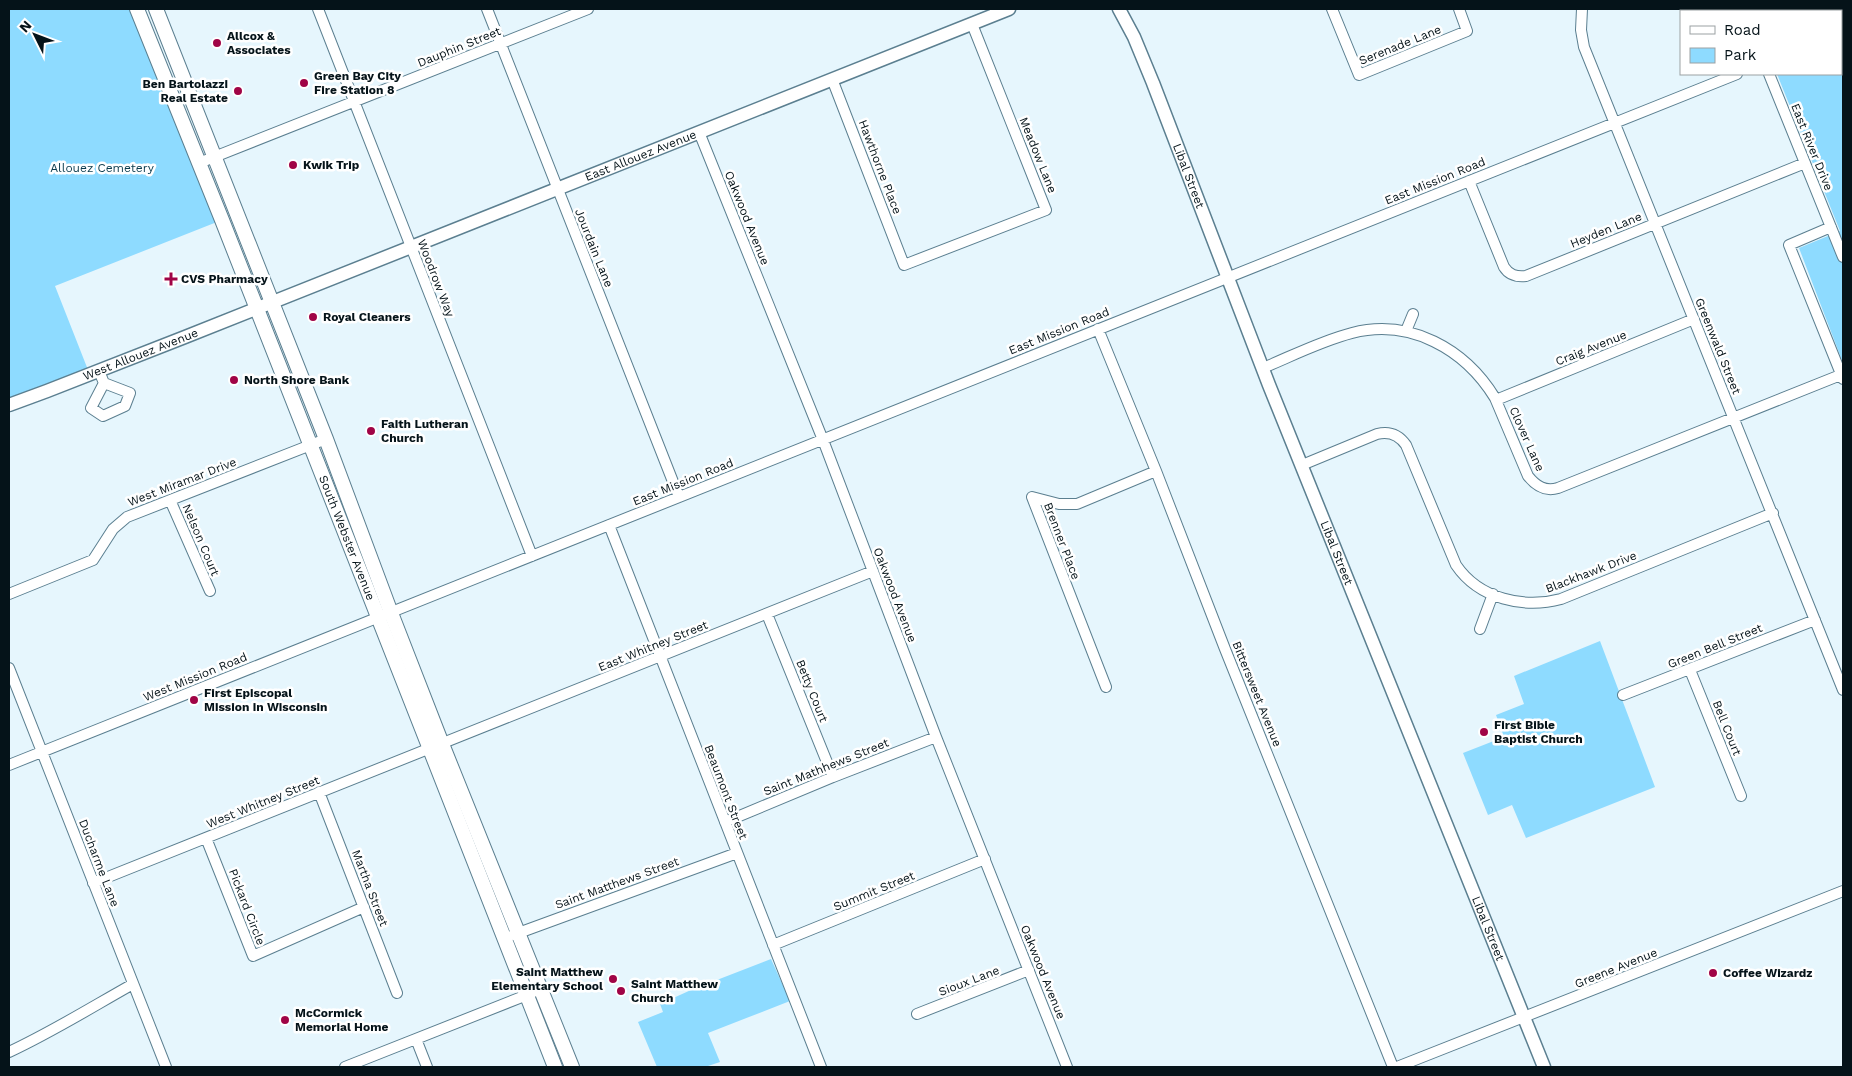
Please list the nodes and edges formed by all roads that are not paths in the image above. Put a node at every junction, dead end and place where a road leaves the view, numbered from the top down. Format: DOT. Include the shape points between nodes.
graph roads {
  1 [pos="137,9"];
  2 [pos="156,9"];
  3 [pos="318,9"];
  4 [pos="487,9"];
  5 [pos="588,9"];
  6 [pos="1009,9"];
  7 [pos="1119,9"];
  8 [pos="1124,9"];
  9 [pos="1332,9"];
  10 [pos="1459,9"];
  11 [pos="1582,9"];
  12 [pos="972,24"];
  13 [pos="1134,37"];
  14 [pos="501,44"];
  15 [pos="1734,75"];
  16 [pos="1769,75"];
  17 [pos="832,79"];
  18 [pos="354,103"];
  19 [pos="1614,123"];
  20 [pos="699,132"];
  21 [pos="214,158"];
  22 [pos="199,163"];
  23 [pos="1805,163"];
  24 [pos="1469,181"];
  25 [pos="557,189"];
  26 [pos="1655,224"];
  27 [pos="1831,226"];
  28 [pos="411,247"];
  29 [pos="1843,257"];
  30 [pos="904,265"];
  31 [pos="1228,277"];
  32 [pos="272,302"];
  33 [pos="257,309"];
  34 [pos="1413,314"];
  35 [pos="1694,319"];
  36 [pos="1098,329"];
  37 [pos="1406,331"];
  38 [pos="1263,368"];
  39 [pos="1842,376"];
  40 [pos="1496,400"];
  41 [pos="9,404"];
  42 [pos="1734,418"];
  43 [pos="326,440"];
  44 [pos="823,440"];
  45 [pos="310,446"];
  46 [pos="1302,465"];
  47 [pos="1156,471"];
  48 [pos="680,497"];
  49 [pos="170,500"];
  50 [pos="1773,513"];
  51 [pos="609,525"];
  52 [pos="532,556"];
  53 [pos="873,571"];
  54 [pos="210,591"];
  55 [pos="9,594"];
  56 [pos="1492,594"];
  57 [pos="767,614"];
  58 [pos="384,615"];
  59 [pos="1815,620"];
  60 [pos="1480,629"];
  61 [pos="660,656"];
  62 [pos="9,668"];
  63 [pos="1690,670"];
  64 [pos="1106,687"];
  65 [pos="1843,690"];
  66 [pos="1623,695"];
  67 [pos="936,738"];
  68 [pos="436,747"];
  69 [pos="42,752"];
  70 [pos="9,765"];
  71 [pos="833,777"];
  72 [pos="320,792"];
  73 [pos="1741,796"];
  74 [pos="725,822"];
  75 [pos="206,838"];
  76 [pos="737,853"];
  77 [pos="985,859"];
  78 [pos="93,883"];
  79 [pos="1843,891"];
  80 [pos="364,907"];
  81 [pos="519,932"];
  82 [pos="505,938"];
  83 [pos="773,946"];
  84 [pos="1029,970"];
  85 [pos="133,984"];
  86 [pos="542,989"];
  87 [pos="397,993"];
  88 [pos="526,994"];
  89 [pos="917,1014"];
  90 [pos="1524,1018"];
  91 [pos="416,1039"];
  92 [pos="9,1052"];
  93 [pos="166,1067"];
  94 [pos="345,1067"];
  95 [pos="427,1067"];
  96 [pos="555,1067"];
  97 [pos="572,1067"];
  98 [pos="821,1067"];
  99 [pos="1067,1067"];
  100 [pos="1393,1067"];
  101 [pos="1397,1067"];
  102 [pos="1544,1067"];
  1 -- 22 [label="main road, South Webster Avenue"];
  2 -- 21 [label="main road, South Webster Avenue"];
  3 -- 18 [label="street, Woodrow Way"];
  4 -- 14 [label="street, Jourdain Lane"];
  5 -- 14 [label="street, Dauphin Street"];
  6 -- 12 [label="street, East Allouez Avenue"];
  7 -- 13 [label="street, Libal Street"];
  8 -- 13 [label="street, Libal Street"];
  9 -- 10 [label="street, Serenade Lane" via="1359,75 1467,32"];
  11 -- 19 [label="street, Greenwald Street" via="1584,47"];
  12 -- 17 [label="street, East Allouez Avenue"];
  12 -- 30 [label="street, Meadow Lane" via="1046,210"];
  13 -- 31 [label="street, Libal Street"];
  14 -- 18 [label="street, Dauphin Street"];
  14 -- 25 [label="street, Jourdain Lane"];
  15 -- 19 [label="street, East Mission Road"];
  16 -- 23 [label="street, East River Drive"];
  17 -- 20 [label="street, East Allouez Avenue"];
  17 -- 30 [label="street, Hawthorne Place"];
  18 -- 21 [label="street, Dauphin Street"];
  18 -- 28 [label="street, Woodrow Way"];
  19 -- 24 [label="street, East Mission Road"];
  19 -- 26 [label="street, Greenwald Street"];
  20 -- 25 [label="street, East Allouez Avenue"];
  20 -- 44 [label="street, Oakwood Avenue"];
  21 -- 22 [label="street, Dauphin Street"];
  21 -- 32 [label="main road, South Webster Avenue"];
  22 -- 33 [label="main road, South Webster Avenue"];
  23 -- 26 [label="street, Heyden Lane"];
  23 -- 27 [label="street, East River Drive"];
  24 -- 26 [label="street, Heyden Lane" via="1501,262 1516,277 1526,276"];
  24 -- 31 [label="street, East Mission Road"];
  25 -- 28 [label="street, East Allouez Avenue"];
  25 -- 48 [label="street, Jourdain Lane"];
  26 -- 35 [label="street, Greenwald Street"];
  27 -- 29 [label="street, East River Drive"];
  27 -- 39 [label="street" via="1788,245"];
  28 -- 32 [label="street, East Allouez Avenue"];
  28 -- 52 [label="street, Woodrow Way"];
  31 -- 36 [label="street, East Mission Road"];
  31 -- 38 [label="street, Libal Street"];
  32 -- 33 [label="street, West Allouez Avenue"];
  32 -- 43 [label="main road, South Webster Avenue"];
  33 -- 41 [label="street, West Allouez Avenue" via="102,377"];
  33 -- 45 [label="main road, South Webster Avenue"];
  34 -- 37 [label="street"];
  35 -- 40 [label="street, Craig Avenue"];
  35 -- 42 [label="street, Greenwald Street"];
  36 -- 44 [label="street, East Mission Road"];
  36 -- 47 [label="street, Bittersweet Avenue"];
  37 -- 38 [label="street, Clover Lane" via="1354,333"];
  37 -- 40 [label="street, Clover Lane" via="1455,353 1480,376"];
  38 -- 46 [label="street, Libal Street"];
  39 -- 42 [label="street, Clover Lane"];
  40 -- 42 [label="street, Clover Lane" via="1528,476 1537,486 1547,490"];
  42 -- 50 [label="street, Greenwald Street"];
  43 -- 45 [label="street, West Miramar Drive"];
  43 -- 58 [label="main road, South Webster Avenue"];
  44 -- 48 [label="street, East Mission Road"];
  44 -- 53 [label="street, Oakwood Avenue"];
  45 -- 49 [label="street, West Miramar Drive"];
  45 -- 58 [label="main road, South Webster Avenue"];
  46 -- 56 [label="street, Blackhawk Drive" via="1377,434 1389,433 1400,438 1406,445 1456,565 1472,583"];
  46 -- 90 [label="street, Libal Street"];
  47 -- 64 [label="street, Brenner Place" via="1077,504 1059,504 1032,497"];
  47 -- 100 [label="street, Bittersweet Avenue"];
  48 -- 51 [label="street, East Mission Road"];
  49 -- 54 [label="street, Nelson Court"];
  49 -- 55 [label="street, West Miramar Drive" via="121,521 112,529 94,560"];
  50 -- 56 [label="street, Blackhawk Drive" via="1562,599 1528,603"];
  50 -- 59 [label="street, Greenwald Street"];
  51 -- 52 [label="street, East Mission Road"];
  51 -- 61 [label="street, Beaumont Street"];
  52 -- 58 [label="street, East Mission Road"];
  53 -- 57 [label="street, East Whitney Street"];
  53 -- 67 [label="street, Oakwood Avenue"];
  56 -- 60 [label="street"];
  57 -- 61 [label="street, East Whitney Street"];
  57 -- 71 [label="street, Betty Court"];
  58 -- 68 [label="main road, South Webster Avenue"];
  58 -- 69 [label="street, West Mission Road"];
  59 -- 63 [label="street, Green Bell Street"];
  59 -- 65 [label="street, Greenwald Street"];
  61 -- 68 [label="street, East Whitney Street"];
  61 -- 74 [label="street, Beaumont Street"];
  62 -- 69 [label="street, Ducharme Lane"];
  63 -- 66 [label="street, Green Bell Street"];
  63 -- 73 [label="street, Bell Court"];
  67 -- 71 [label="street, Saint Mathhews Street"];
  67 -- 77 [label="street, Oakwood Avenue"];
  68 -- 72 [label="street, West Whitney Street"];
  68 -- 81 [label="main road, South Webster Avenue"];
  68 -- 82 [label="main road, South Webster Avenue"];
  69 -- 70 [label="street, West Mission Road"];
  69 -- 78 [label="street, Ducharme Lane"];
  71 -- 74 [label="street, Saint Mathhews Street"];
  72 -- 75 [label="street, West Whitney Street"];
  72 -- 80 [label="street, Martha Street"];
  74 -- 76 [label="street, Beaumont Street"];
  75 -- 78 [label="street, West Whitney Street"];
  75 -- 80 [label="street, Pickard Circle" via="253,956"];
  76 -- 81 [label="street, Saint Matthews Street"];
  76 -- 83 [label="street, Beaumont Street"];
  77 -- 83 [label="street, Summit Street"];
  77 -- 84 [label="street, Oakwood Avenue"];
  78 -- 85 [label="street, Ducharme Lane"];
  79 -- 90 [label="street, Greene Avenue"];
  80 -- 87 [label="street, Martha Street"];
  81 -- 82 [label="street, Saint Matthews Street"];
  81 -- 86 [label="main road, South Webster Avenue"];
  82 -- 88 [label="main road, South Webster Avenue"];
  83 -- 98 [label="street, Beaumont Street"];
  84 -- 89 [label="street, Sioux Lane"];
  84 -- 99 [label="street, Oakwood Avenue"];
  85 -- 92 [label="street"];
  85 -- 93 [label="street, Ducharme Lane"];
  86 -- 88 [label="street"];
  86 -- 97 [label="main road, South Webster Avenue"];
  88 -- 91 [label="street"];
  88 -- 96 [label="main road, South Webster Avenue"];
  90 -- 101 [label="street, Greene Avenue"];
  90 -- 102 [label="street, Libal Street"];
  91 -- 94 [label="street"];
  91 -- 95 [label="street"];
}
